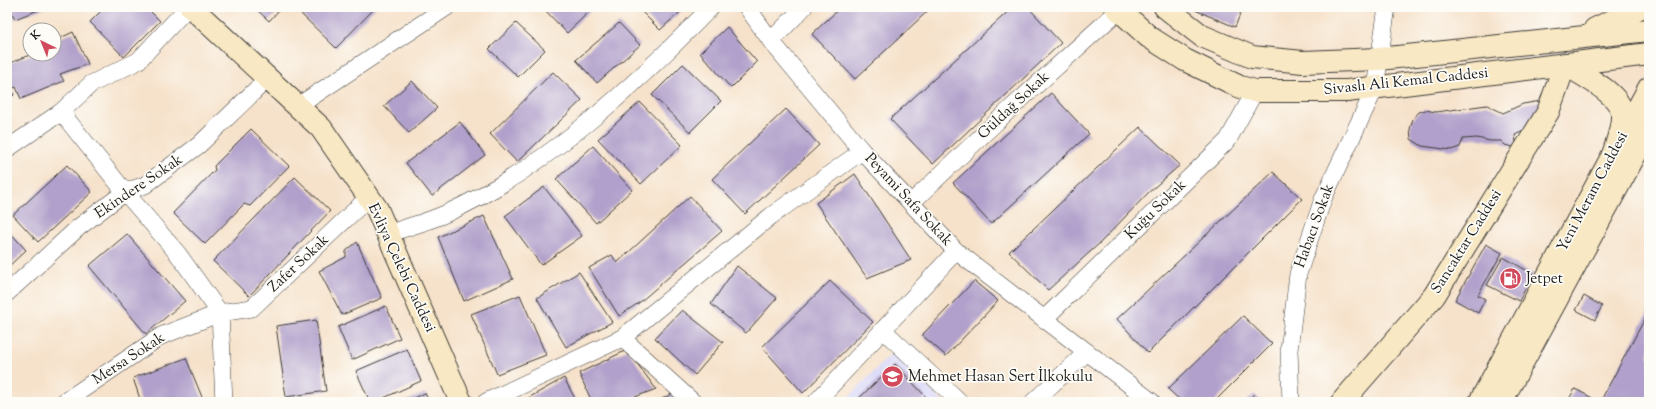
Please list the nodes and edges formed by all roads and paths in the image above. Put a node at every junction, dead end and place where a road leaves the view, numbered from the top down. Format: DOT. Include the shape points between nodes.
graph roads {
  1 [pos="190,7"];
  2 [pos="447,7"];
  3 [pos="711,7"];
  4 [pos="746,7"];
  5 [pos="804,7"];
  6 [pos="1165,7"];
  7 [pos="1387,7"];
  8 [pos="1640,7"];
  9 [pos="1118,8"];
  10 [pos="1615,14"];
  11 [pos="1649,30"];
  12 [pos="1574,37"];
  13 [pos="771,41"];
  14 [pos="1649,54"];
  15 [pos="1379,59"];
  16 [pos="1565,64"];
  17 [pos="268,78"];
  18 [pos="1375,88"];
  19 [pos="1649,88"];
  20 [pos="1255,91"];
  21 [pos="298,106"];
  22 [pos="61,112"];
  23 [pos="1649,129"];
  24 [pos="1649,144"];
  25 [pos="7,149"];
  26 [pos="862,151"];
  27 [pos="1621,160"];
  28 [pos="125,192"];
  29 [pos="369,197"];
  30 [pos="911,203"];
  31 [pos="388,234"];
  32 [pos="956,251"];
  33 [pos="7,293"];
  34 [pos="220,313"];
  35 [pos="1044,319"];
  36 [pos="883,330"];
  37 [pos="622,338"];
  38 [pos="1087,352"];
  39 [pos="64,402"];
  40 [pos="224,402"];
  41 [pos="461,402"];
  42 [pos="486,402"];
  43 [pos="693,402"];
  44 [pos="816,402"];
  45 [pos="960,402"];
  46 [pos="1033,402"];
  47 [pos="1152,402"];
  48 [pos="1291,402"];
  49 [pos="1342,402"];
  50 [pos="1480,402"];
  51 [pos="1502,402"];
  1 -- 17 [label="main road, Evliya Çelebi Caddesi"];
  1 -- 22 [label="street" via="138,61 91,84"];
  2 -- 21 [label="street"];
  3 -- 31 [label="street" via="681,38 598,113 520,174 445,214"];
  4 -- 13 [label="street"];
  5 -- 13 [label="street"];
  6 -- 15 [label="main road, Sivaslı Ali Kemal Caddesi" via="1202,36 1252,57 1303,62"];
  7 -- 15 [label="street, Habacı Sokak"];
  8 -- 10 [label="main road"];
  9 -- 20 [label="main road, Sivaslı Ali Kemal Caddesi" via="1149,37 1185,60 1240,87"];
  9 -- 30 [label="street, Güldağ Sokak"];
  10 -- 12 [label="main road"];
  11 -- 12 [label="main road, Sivaslı Ali Kemal Caddesi"];
  12 -- 15 [label="main road, Sivaslı Ali Kemal Caddesi"];
  13 -- 26 [label="street"];
  14 -- 16 [label="main road, Sivaslı Ali Kemal Caddesi"];
  15 -- 18 [label="street, Habacı Sokak"];
  16 -- 18 [label="main road, Sivaslı Ali Kemal Caddesi"];
  16 -- 27 [label="main road" via="1611,94 1622,111"];
  16 -- 49 [label="main road, Sancaktar Caddesi" via="1548,112 1434,296"];
  17 -- 21 [label="main road, Evliya Çelebi Caddesi"];
  17 -- 28 [label="street, Ekindere Sokak" via="199,145 145,185"];
  18 -- 20 [label="main road, Sivaslı Ali Kemal Caddesi" via="1347,91"];
  18 -- 48 [label="street, Habacı Sokak" via="1323,199 1298,274 1289,350"];
  19 -- 27 [label="main road, Yeni Meram Caddesi"];
  20 -- 35 [label="street, Kuğu Sokak" via="1228,140"];
  21 -- 29 [label="main road, Evliya Çelebi Caddesi" via="321,128"];
  22 -- 25 [label="street"];
  22 -- 28 [label="street"];
  23 -- 27 [label="main road, Yeni Meram Caddesi"];
  24 -- 27 [label="main road"];
  26 -- 30 [label="street, Peyami Safa Sokak"];
  26 -- 37 [label="street, Peyami Safa Sokak" via="771,216"];
  27 -- 50 [label="main road, Yeni Meram Caddesi"];
  27 -- 51 [label="main road, Yeni Meram Caddesi"];
  28 -- 33 [label="street, Ekindere Sokak" via="79,227"];
  28 -- 34 [label="street" via="178,254"];
  29 -- 31 [label="main road, Evliya Çelebi Caddesi"];
  29 -- 34 [label="street, Zafer Sokak" via="252,308"];
  30 -- 32 [label="street, Peyami Safa Sokak"];
  31 -- 41 [label="main road, Evliya Çelebi Caddesi"];
  32 -- 35 [label="street"];
  32 -- 36 [label="street, Peyami Safa Sokak"];
  34 -- 39 [label="street, Mersa Sokak" via="161,336"];
  34 -- 40 [label="street"];
  35 -- 38 [label="street"];
  36 -- 44 [label="street, Peyami Safa Sokak"];
  36 -- 45 [label="street"];
  37 -- 42 [label="street, Peyami Safa Sokak"];
  37 -- 43 [label="street"];
  38 -- 46 [label="street"];
  38 -- 47 [label="street"];
}
